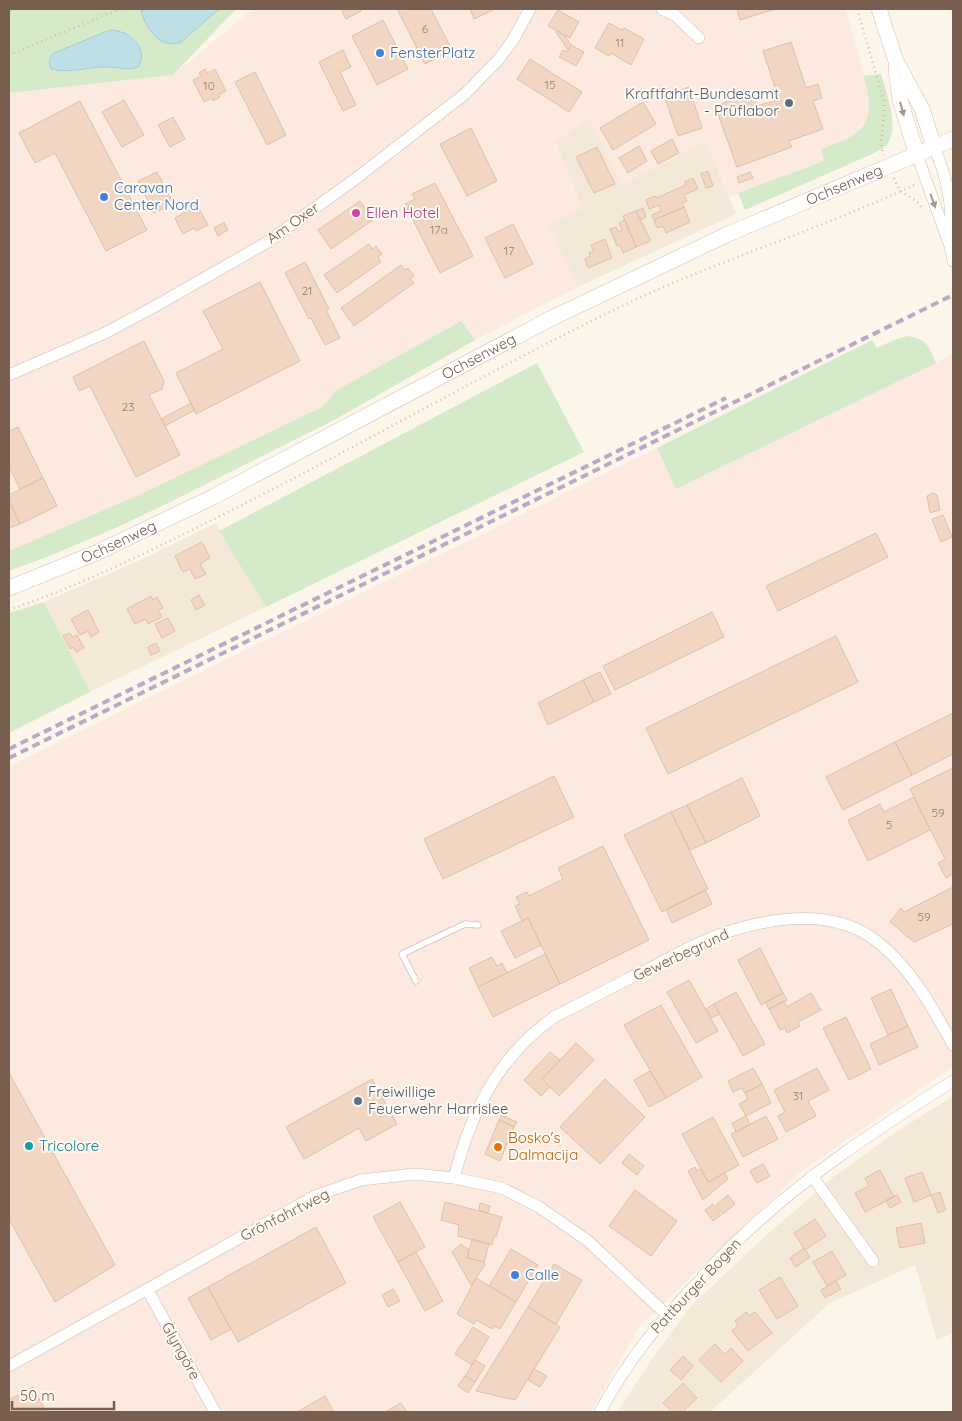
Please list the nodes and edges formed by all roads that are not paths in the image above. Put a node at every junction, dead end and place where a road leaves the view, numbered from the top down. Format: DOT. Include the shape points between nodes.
graph roads {
  1 [pos="530,9"];
  2 [pos="662,9"];
  3 [pos="879,9"];
  4 [pos="699,38"];
  5 [pos="896,62"];
  6 [pos="953,139"];
  7 [pos="934,147"];
  8 [pos="916,155"];
  9 [pos="952,255"];
  10 [pos="9,374"];
  11 [pos="9,588"];
  12 [pos="478,925"];
  13 [pos="416,981"];
  14 [pos="953,1045"];
  15 [pos="953,1081"];
  16 [pos="812,1176"];
  17 [pos="454,1178"];
  18 [pos="873,1261"];
  19 [pos="147,1289"];
  20 [pos="667,1315"];
  21 [pos="9,1366"];
  22 [pos="215,1412"];
  23 [pos="600,1412"];
  1 -- 10 [label="street, Am Oxer" via="499,59 465,94 354,180 266,242 105,333"];
  2 -- 4 [label="street" via="676,16"];
  3 -- 5 [label="main road"];
  5 -- 7 [label="main road" via="922,109"];
  5 -- 8 [label="main road, one-way" via="900,100"];
  6 -- 7 [label="main road, Ochsenweg"];
  7 -- 8 [label="main road, Ochsenweg"];
  7 -- 9 [label="street" via="944,170 952,212"];
  8 -- 9 [label="street, one-way"];
  8 -- 11 [label="main road, Ochsenweg" via="726,235 550,318 213,497 96,553"];
  12 -- 13 [label="lane" via="465,924 402,954"];
  14 -- 17 [label="street, Gewerbegrund" via="909,974 869,936 850,926 812,919 743,928 698,944 554,1017 535,1031 504,1064 489,1087 462,1148"];
  15 -- 16 [label="street, Pattburger Bogen"];
  16 -- 18 [label="street"];
  16 -- 20 [label="street, Pattburger Bogen" via="737,1240"];
  17 -- 19 [label="street, Grönfahrtweg" via="414,1174 361,1180 316,1196"];
  17 -- 20 [label="street, Grönfahrtweg" via="502,1188 539,1207 588,1241"];
  19 -- 21 [label="street, Grönfahrtweg"];
  19 -- 22 [label="street, Glyngöre"];
  20 -- 23 [label="street, Pattburger Bogen" via="637,1351"];
}
